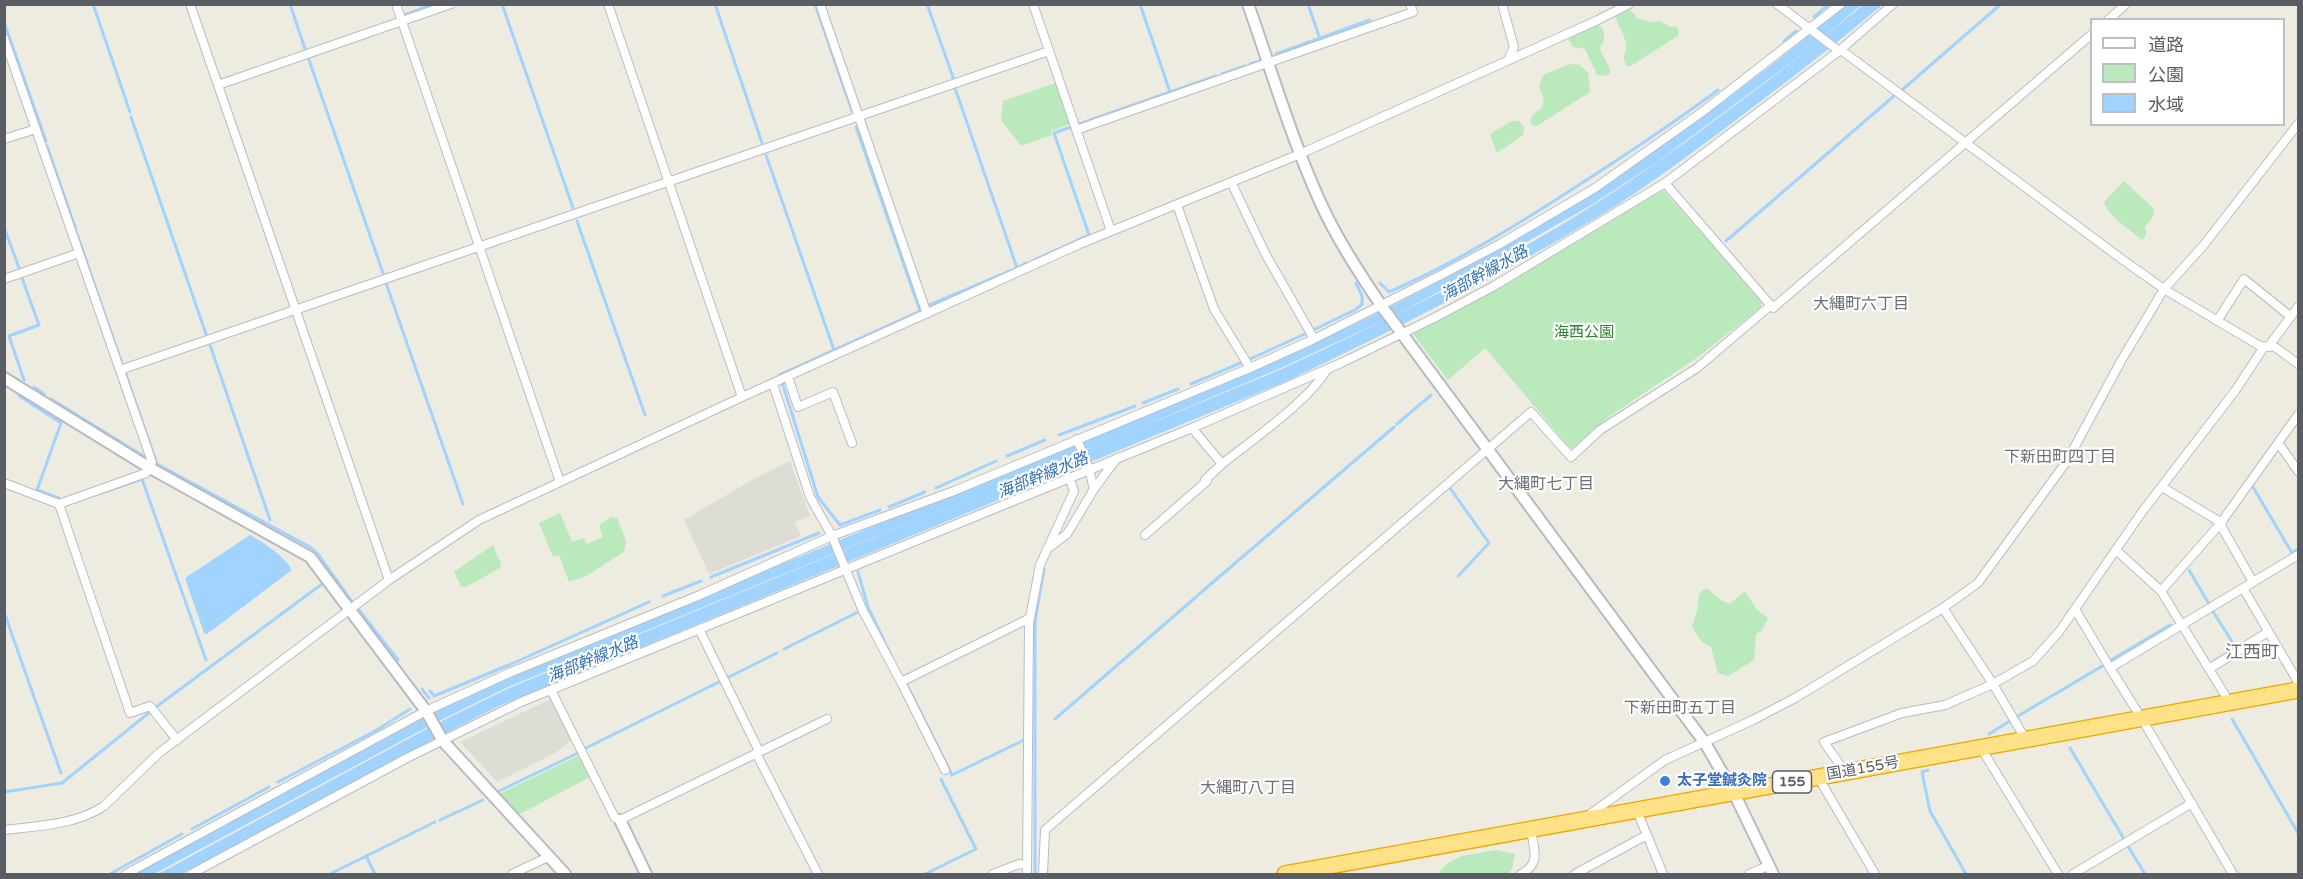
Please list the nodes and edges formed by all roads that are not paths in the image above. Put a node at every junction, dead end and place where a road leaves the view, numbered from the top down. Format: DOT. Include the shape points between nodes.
graph roads {
  1 [pos="190,4"];
  2 [pos="396,4"];
  3 [pos="451,4"];
  4 [pos="608,4"];
  5 [pos="820,4"];
  6 [pos="1034,4"];
  7 [pos="1248,4"];
  8 [pos="1410,4"];
  9 [pos="1502,4"];
  10 [pos="1629,4"];
  11 [pos="1777,4"];
  12 [pos="1841,4"];
  13 [pos="1893,4"];
  14 [pos="2126,4"];
  15 [pos="2111,18"];
  16 [pos="402,21"];
  17 [pos="1812,30"];
  18 [pos="2090,35"];
  19 [pos="4,38"];
  20 [pos="1514,47"];
  21 [pos="1838,49"];
  22 [pos="1530,50"];
  23 [pos="1049,51"];
  24 [pos="1508,60"];
  25 [pos="1269,63"];
  26 [pos="218,85"];
  27 [pos="858,116"];
  28 [pos="2298,124"];
  29 [pos="36,129"];
  30 [pos="1077,130"];
  31 [pos="4,139"];
  32 [pos="1965,142"];
  33 [pos="1300,154"];
  34 [pos="669,182"];
  35 [pos="1665,183"];
  36 [pos="1232,184"];
  37 [pos="1177,205"];
  38 [pos="1111,231"];
  39 [pos="479,247"];
  40 [pos="79,253"];
  41 [pos="4,279"];
  42 [pos="2164,289"];
  43 [pos="1771,305"];
  44 [pos="1382,307"];
  45 [pos="2298,307"];
  46 [pos="296,309"];
  47 [pos="927,314"];
  48 [pos="2290,316"];
  49 [pos="2217,321"];
  50 [pos="1400,331"];
  51 [pos="1314,339"];
  52 [pos="2266,347"];
  53 [pos="2298,364"];
  54 [pos="1250,368"];
  55 [pos="120,370"];
  56 [pos="1326,370"];
  57 [pos="788,377"];
  58 [pos="4,378"];
  59 [pos="773,384"];
  60 [pos="742,397"];
  61 [pos="2298,415"];
  62 [pos="1192,428"];
  63 [pos="1077,440"];
  64 [pos="852,443"];
  65 [pos="2279,444"];
  66 [pos="1488,450"];
  67 [pos="1118,457"];
  68 [pos="1222,464"];
  69 [pos="1088,467"];
  70 [pos="150,468"];
  71 [pos="2298,471"];
  72 [pos="1069,477"];
  73 [pos="560,482"];
  74 [pos="4,483"];
  75 [pos="2162,488"];
  76 [pos="1094,489"];
  77 [pos="58,504"];
  78 [pos="2221,524"];
  79 [pos="1145,534"];
  80 [pos="832,536"];
  81 [pos="1046,550"];
  82 [pos="2116,551"];
  83 [pos="2298,555"];
  84 [pos="846,569"];
  85 [pos="389,580"];
  86 [pos="2253,582"];
  87 [pos="2243,588"];
  88 [pos="2162,591"];
  89 [pos="1943,608"];
  90 [pos="351,609"];
  91 [pos="2075,609"];
  92 [pos="1030,618"];
  93 [pos="2181,625"];
  94 [pos="699,628"];
  95 [pos="2268,632"];
  96 [pos="2110,668"];
  97 [pos="2209,669"];
  98 [pos="901,682"];
  99 [pos="2298,682"];
  100 [pos="1993,684"];
  101 [pos="551,690"];
  102 [pos="2298,690"];
  103 [pos="2230,703"];
  104 [pos="427,712"];
  105 [pos="827,719"];
  106 [pos="2142,719"];
  107 [pos="441,738"];
  108 [pos="177,740"];
  109 [pos="2026,740"];
  110 [pos="1705,743"];
  111 [pos="1981,748"];
  112 [pos="758,752"];
  113 [pos="945,770"];
  114 [pos="1845,772"];
  115 [pos="1818,777"];
  116 [pos="1734,793"];
  117 [pos="2192,803"];
  118 [pos="1637,811"];
  119 [pos="620,820"];
  120 [pos="1581,821"];
  121 [pos="4,830"];
  122 [pos="1531,830"];
  123 [pos="1647,836"];
  124 [pos="1036,844"];
  125 [pos="548,857"];
  126 [pos="1027,865"];
  127 [pos="1771,870"];
  128 [pos="126,874"];
  129 [pos="191,874"];
  130 [pos="512,874"];
  131 [pos="565,874"];
  132 [pos="646,874"];
  133 [pos="818,874"];
  134 [pos="993,874"];
  135 [pos="1027,874"];
  136 [pos="1043,874"];
  137 [pos="1285,874"];
  138 [pos="1521,874"];
  139 [pos="1575,874"];
  140 [pos="1663,874"];
  141 [pos="1749,874"];
  142 [pos="1875,874"];
  143 [pos="2058,874"];
  144 [pos="2073,874"];
  145 [pos="2234,874"];
  1 -- 26 [label="street"];
  2 -- 16 [label="street"];
  3 -- 16 [label="street"];
  4 -- 34 [label="street"];
  5 -- 27 [label="street"];
  6 -- 23 [label="street"];
  7 -- 25 [label="street"];
  8 -- 25 [label="street" via="1413,12"];
  9 -- 20 [label="street"];
  10 -- 22 [label="street"];
  11 -- 17 [label="street"];
  12 -- 17 [label="street"];
  13 -- 21 [label="street"];
  14 -- 15 [label="street"];
  16 -- 26 [label="street"];
  16 -- 39 [label="street"];
  17 -- 21 [label="street"];
  17 -- 44 [label="street" via="1595,188"];
  18 -- 32 [label="street"];
  19 -- 29 [label="street"];
  20 -- 22 [label="street"];
  20 -- 24 [label="street"];
  21 -- 32 [label="street"];
  21 -- 35 [label="street"];
  22 -- 24 [label="street"];
  23 -- 27 [label="street"];
  23 -- 30 [label="street"];
  24 -- 33 [label="street"];
  25 -- 30 [label="street"];
  25 -- 33 [label="street"];
  26 -- 46 [label="street"];
  27 -- 34 [label="street"];
  27 -- 47 [label="street"];
  28 -- 42 [label="street" via="2203,246"];
  29 -- 31 [label="street"];
  29 -- 40 [label="street"];
  30 -- 38 [label="street"];
  32 -- 42 [label="street"];
  32 -- 43 [label="street" via="1773,308"];
  33 -- 36 [label="street"];
  33 -- 44 [label="street" via="1323,208"];
  34 -- 39 [label="street"];
  34 -- 60 [label="street"];
  35 -- 43 [label="street"];
  35 -- 50 [label="street" via="1494,286"];
  36 -- 37 [label="street"];
  36 -- 51 [label="street" via="1266,255"];
  37 -- 38 [label="street"];
  37 -- 54 [label="street" via="1214,309"];
  38 -- 47 [label="street"];
  39 -- 46 [label="street"];
  39 -- 73 [label="street"];
  40 -- 41 [label="street"];
  40 -- 55 [label="street"];
  42 -- 49 [label="street"];
  42 -- 89 [label="street" via="2067,461 1978,583"];
  43 -- 66 [label="street" via="1697,368 1600,429 1571,457 1531,412"];
  44 -- 50 [label="street"];
  44 -- 51 [label="street"];
  45 -- 48 [label="street"];
  46 -- 55 [label="street"];
  46 -- 85 [label="street"];
  47 -- 57 [label="street"];
  48 -- 49 [label="street" via="2244,279"];
  48 -- 52 [label="street"];
  49 -- 52 [label="street"];
  50 -- 56 [label="street"];
  50 -- 66 [label="street"];
  51 -- 54 [label="street"];
  52 -- 53 [label="street" via="2275,347"];
  52 -- 75 [label="street"];
  54 -- 63 [label="street"];
  55 -- 70 [label="street" via="152,462"];
  56 -- 62 [label="street"];
  56 -- 68 [label="street" via="1303,398"];
  57 -- 59 [label="street"];
  57 -- 64 [label="street" via="798,407 833,392"];
  58 -- 70 [label="street"];
  59 -- 60 [label="street"];
  59 -- 80 [label="street" via="810,497"];
  60 -- 73 [label="street"];
  61 -- 65 [label="street"];
  62 -- 67 [label="street"];
  62 -- 68 [label="street"];
  63 -- 69 [label="street"];
  63 -- 80 [label="street"];
  65 -- 71 [label="street"];
  65 -- 78 [label="street"];
  66 -- 110 [label="street"];
  66 -- 124 [label="street" via="1045,830"];
  67 -- 69 [label="street"];
  67 -- 76 [label="street"];
  68 -- 79 [label="street" via="1207,482"];
  69 -- 72 [label="street"];
  69 -- 76 [label="street"];
  70 -- 77 [label="street" via="146,473"];
  70 -- 90 [label="street" via="305,553"];
  72 -- 81 [label="street" via="1074,491"];
  72 -- 84 [label="street"];
  73 -- 85 [label="street" via="479,520"];
  74 -- 77 [label="street"];
  75 -- 78 [label="street"];
  75 -- 82 [label="street"];
  76 -- 81 [label="street" via="1067,534"];
  77 -- 108 [label="street" via="130,713 150,706"];
  78 -- 86 [label="street"];
  78 -- 88 [label="street"];
  80 -- 84 [label="street"];
  80 -- 104 [label="street"];
  81 -- 92 [label="street"];
  82 -- 88 [label="street"];
  82 -- 91 [label="street"];
  83 -- 86 [label="street"];
  84 -- 94 [label="street"];
  84 -- 98 [label="street" via="862,609"];
  85 -- 90 [label="street"];
  86 -- 87 [label="street"];
  87 -- 93 [label="street"];
  87 -- 95 [label="street"];
  88 -- 93 [label="street"];
  89 -- 100 [label="street"];
  89 -- 110 [label="street" via="1795,698"];
  90 -- 104 [label="street"];
  90 -- 108 [label="street"];
  91 -- 96 [label="street"];
  91 -- 100 [label="street" via="2033,661"];
  92 -- 98 [label="street"];
  92 -- 124 [label="street"];
  93 -- 96 [label="street"];
  93 -- 97 [label="street"];
  94 -- 101 [label="street"];
  94 -- 112 [label="street"];
  95 -- 97 [label="street"];
  95 -- 99 [label="street"];
  96 -- 106 [label="street"];
  97 -- 103 [label="street"];
  98 -- 113 [label="street"];
  100 -- 109 [label="street"];
  100 -- 114 [label="street" via="1945,705 1902,713 1824,742"];
  101 -- 107 [label="street"];
  101 -- 119 [label="street" via="615,818"];
  102 -- 103 [label="highway, 国道155号 / 155"];
  103 -- 106 [label="highway, 国道155号 / 155"];
  104 -- 107 [label="street"];
  104 -- 128 [label="street"];
  105 -- 112 [label="street"];
  106 -- 109 [label="highway, 国道155号 / 155"];
  106 -- 117 [label="street"];
  107 -- 125 [label="street"];
  107 -- 129 [label="street"];
  108 -- 121 [label="street" via="95,812 56,823"];
  109 -- 111 [label="highway, 国道155号 / 155"];
  110 -- 116 [label="street"];
  110 -- 120 [label="street" via="1665,760"];
  111 -- 114 [label="highway, 国道155号 / 155"];
  111 -- 143 [label="street"];
  112 -- 119 [label="street"];
  112 -- 133 [label="street"];
  114 -- 115 [label="highway, 国道155号 / 155"];
  115 -- 116 [label="highway, 国道155号 / 155"];
  115 -- 142 [label="street"];
  116 -- 118 [label="highway, 国道155号 / 155"];
  116 -- 127 [label="street"];
  117 -- 144 [label="street"];
  117 -- 145 [label="street"];
  118 -- 120 [label="highway, 国道155号 / 155"];
  118 -- 123 [label="street"];
  119 -- 132 [label="street"];
  120 -- 122 [label="highway, 国道155号 / 155"];
  122 -- 137 [label="highway, 国道155号 / 155"];
  122 -- 138 [label="street" via="1534,865"];
  123 -- 139 [label="street"];
  123 -- 140 [label="street"];
  124 -- 126 [label="street"];
  124 -- 136 [label="street"];
  125 -- 130 [label="street"];
  125 -- 131 [label="street"];
  126 -- 134 [label="street" via="1019,864"];
  126 -- 135 [label="street"];
  127 -- 141 [label="street"];
}
